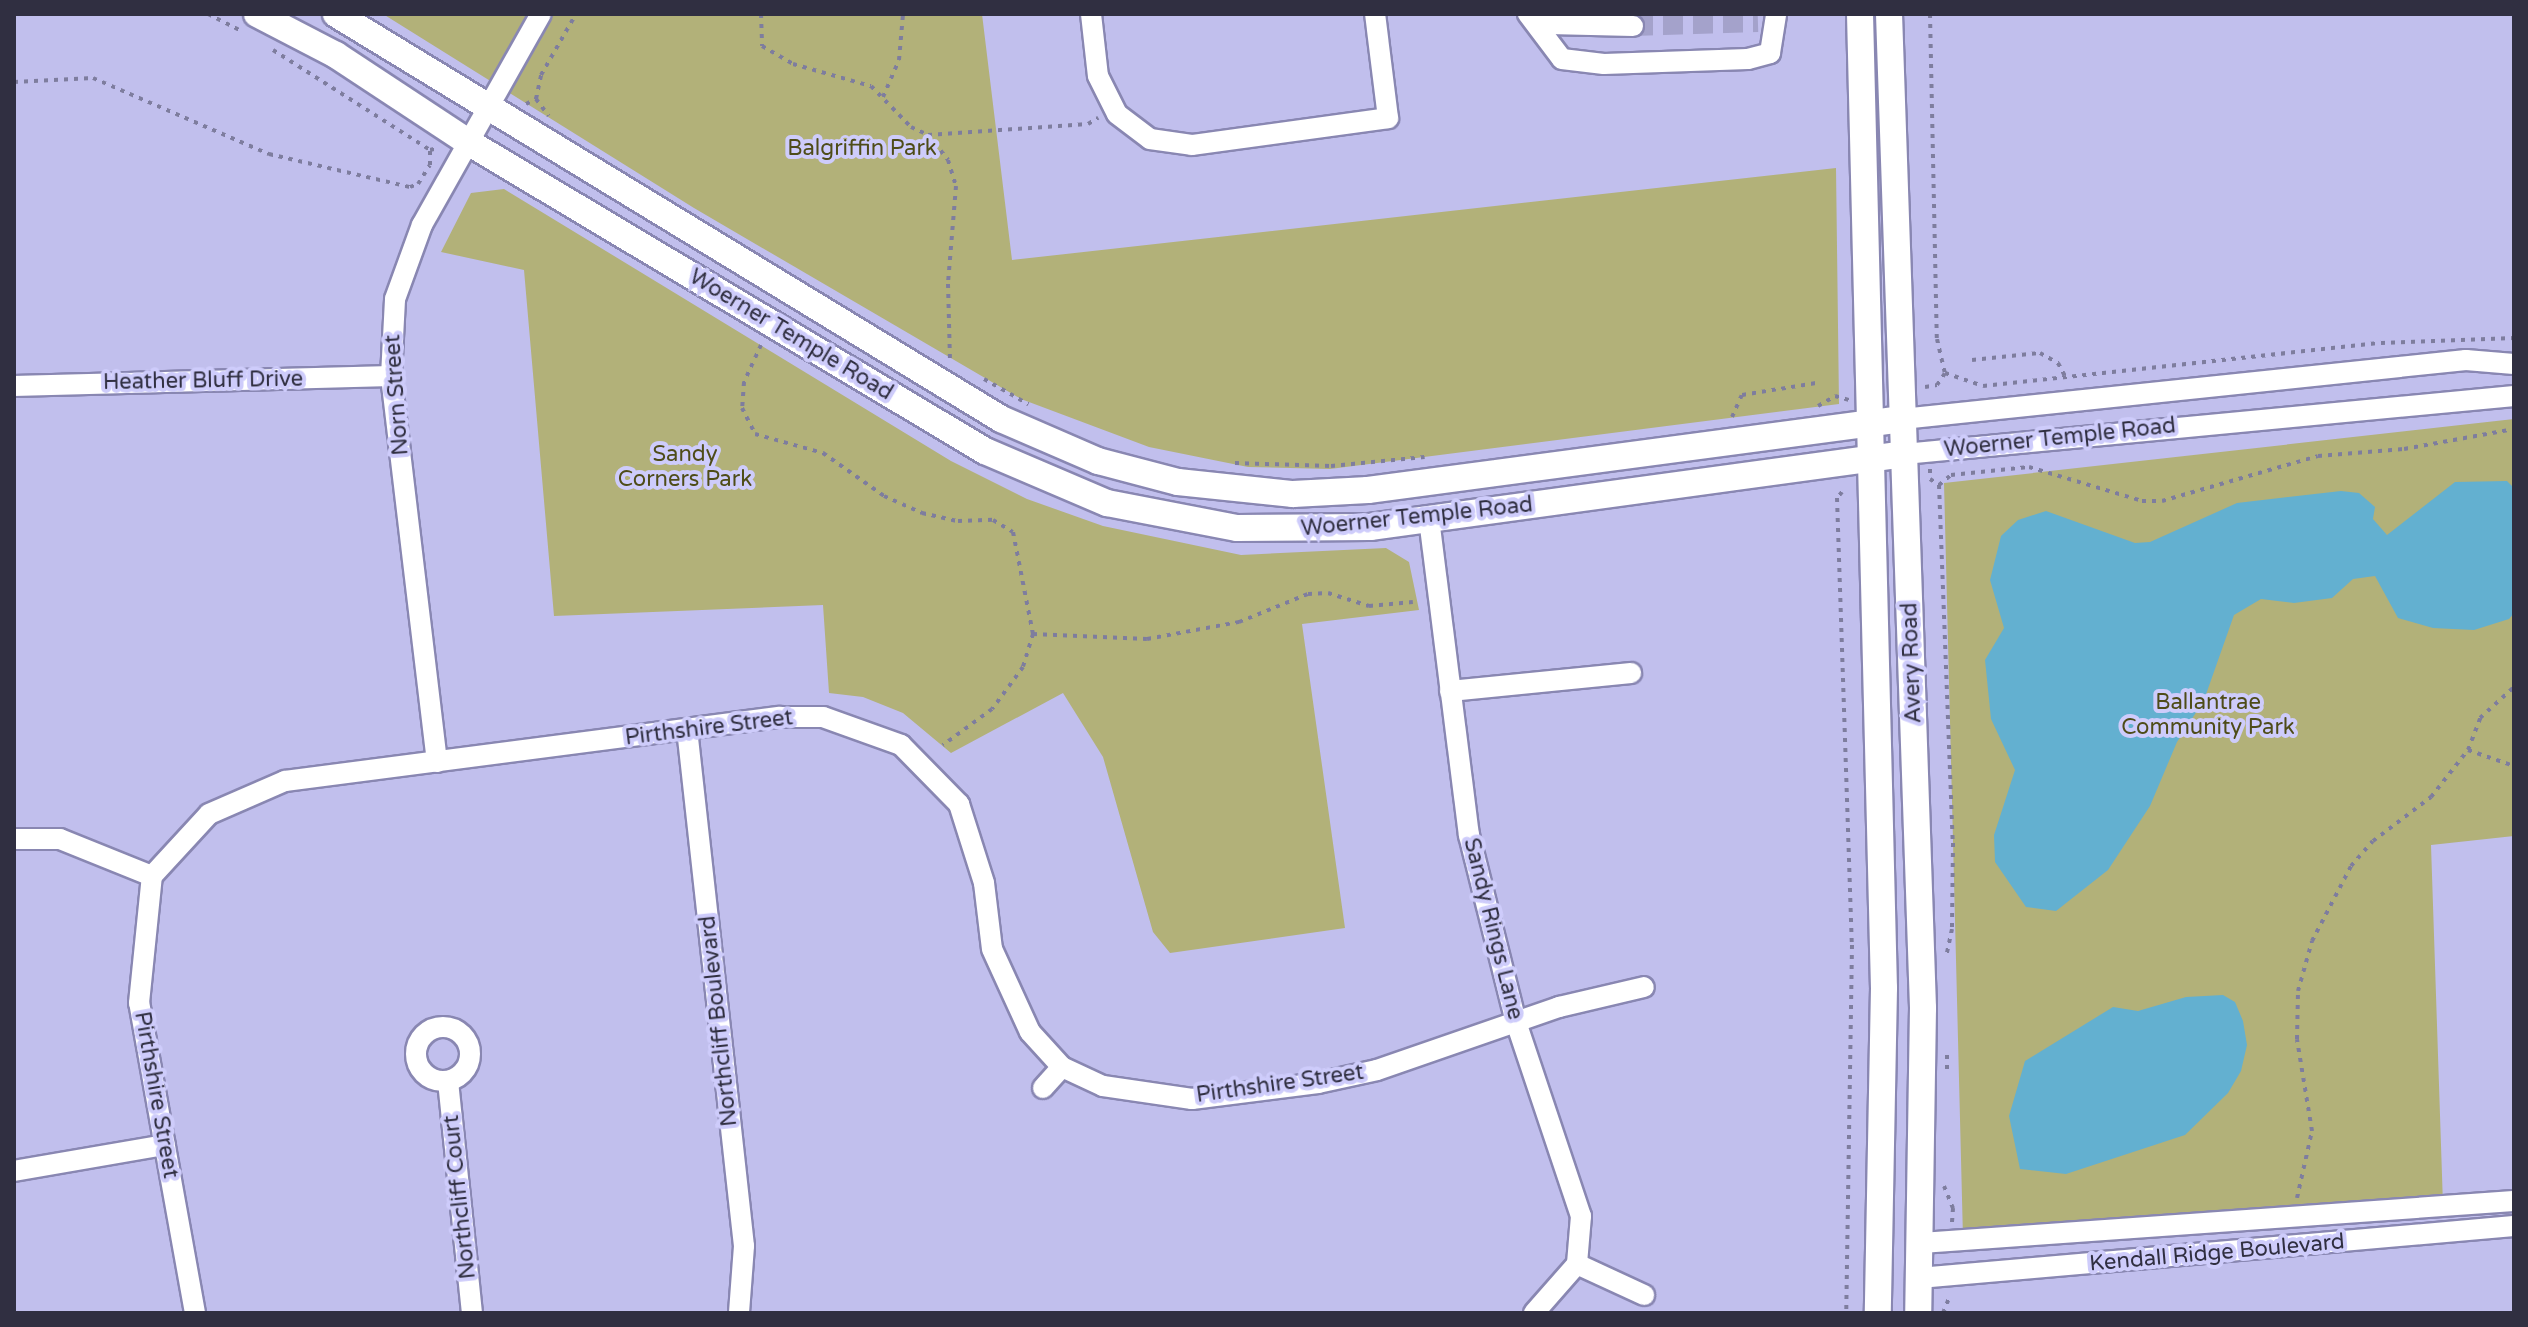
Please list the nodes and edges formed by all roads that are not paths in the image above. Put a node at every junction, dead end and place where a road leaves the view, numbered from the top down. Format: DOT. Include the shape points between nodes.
graph roads {
  1 [pos="336,14"];
  2 [pos="541,14"];
  3 [pos="1091,14"];
  4 [pos="1375,14"];
  5 [pos="1528,14"];
  6 [pos="1536,14"];
  7 [pos="1860,14"];
  8 [pos="1889,14"];
  9 [pos="1770,19"];
  10 [pos="253,25"];
  11 [pos="1633,26"];
  12 [pos="487,108"];
  13 [pos="458,136"];
  14 [pos="2514,364"];
  15 [pos="391,376"];
  16 [pos="14,386"];
  17 [pos="2514,396"];
  18 [pos="1902,419"];
  19 [pos="1869,425"];
  20 [pos="1904,454"];
  21 [pos="1869,461"];
  22 [pos="1429,519"];
  23 [pos="1631,673"];
  24 [pos="1450,691"];
  25 [pos="687,729"];
  26 [pos="437,762"];
  27 [pos="14,839"];
  28 [pos="152,876"];
  29 [pos="1644,987"];
  30 [pos="1516,1022"];
  31 [pos="1062,1067"];
  32 [pos="448,1081"];
  33 [pos="1043,1088"];
  34 [pos="165,1145"];
  35 [pos="14,1171"];
  36 [pos="2514,1201"];
  37 [pos="2358,1210"];
  38 [pos="2138,1225"];
  39 [pos="2514,1226"];
  40 [pos="2359,1240"];
  41 [pos="1921,1243"];
  42 [pos="2141,1259"];
  43 [pos="1577,1264"];
  44 [pos="1919,1278"];
  45 [pos="1644,1295"];
  46 [pos="195,1313"];
  47 [pos="472,1313"];
  48 [pos="739,1313"];
  49 [pos="1534,1313"];
  50 [pos="1878,1313"];
  51 [pos="1918,1313"];
  1 -- 12 [label="main road, Woerner Temple Road"];
  2 -- 12 [label="street, Norn Street"];
  3 -- 4 [label="street" via="1098,76 1114,107 1150,139 1192,145 1388,118"];
  5 -- 9 [label="street" via="1562,59 1604,64 1748,59 1770,53"];
  6 -- 11 [label="street" via="1549,24"];
  7 -- 19 [label="main road, Avery Road"];
  8 -- 18 [label="main road, Avery Road"];
  10 -- 13 [label="main road, Woerner Temple Road" via="336,55"];
  12 -- 13 [label="street, Norn Street"];
  12 -- 19 [label="main road, Woerner Temple Road" via="1001,419 1098,461 1178,482 1293,494 1368,490"];
  13 -- 15 [label="street, Norn Street" via="395,299"];
  13 -- 22 [label="main road, Woerner Temple Road" via="1037,477 1107,503 1237,528 1307,531"];
  14 -- 18 [label="street, Woerner Temple Road" via="2466,360"];
  15 -- 16 [label="street, Heather Bluff Drive"];
  15 -- 26 [label="street, Norn Street"];
  17 -- 20 [label="street, Woerner Temple Road"];
  18 -- 19 [label="main road, Woerner Temple Road"];
  18 -- 20 [label="main road, Avery Road"];
  19 -- 21 [label="main road, Avery Road"];
  20 -- 21 [label="main road, Woerner Temple Road"];
  20 -- 41 [label="main road, Avery Road" via="1923,1008"];
  21 -- 22 [label="main road, Woerner Temple Road"];
  21 -- 50 [label="main road, Avery Road" via="1884,988"];
  22 -- 24 [label="street, Sandy Rings Lane"];
  23 -- 24 [label="street"];
  24 -- 30 [label="street, Sandy Rings Lane" via="1469,835"];
  25 -- 26 [label="street, Pirthshire Street"];
  25 -- 31 [label="street, Pirthshire Street" via="823,717 901,745 959,804 984,883 992,949 1030,1032"];
  25 -- 48 [label="street, Northcliff Boulevard" via="744,1246"];
  26 -- 28 [label="street, Pirthshire Street" via="285,781 209,814"];
  27 -- 28 [label="street" via="60,839"];
  28 -- 34 [label="street, Pirthshire Street" via="139,1003"];
  29 -- 30 [label="street, Pirthshire Street"];
  30 -- 31 [label="street, Pirthshire Street" via="1377,1070 1192,1099 1103,1086"];
  30 -- 43 [label="street, Sandy Rings Lane" via="1581,1216"];
  31 -- 33 [label="street"];
  32 -- 47 [label="street, Northcliff Court"];
  34 -- 35 [label="street"];
  34 -- 46 [label="street, Pirthshire Street"];
  36 -- 37 [label="street, Kendall Ridge Boulevard"];
  37 -- 38 [label="street, Kendall Ridge Boulevard"];
  37 -- 40 [label="street"];
  38 -- 41 [label="street, Kendall Ridge Boulevard"];
  38 -- 42 [label="street"];
  39 -- 40 [label="street, Kendall Ridge Boulevard"];
  40 -- 42 [label="street, Kendall Ridge Boulevard"];
  41 -- 44 [label="main road, Avery Road"];
  42 -- 44 [label="street, Kendall Ridge Boulevard"];
  43 -- 45 [label="street"];
  43 -- 49 [label="street"];
  44 -- 51 [label="main road, Avery Road"];
}
